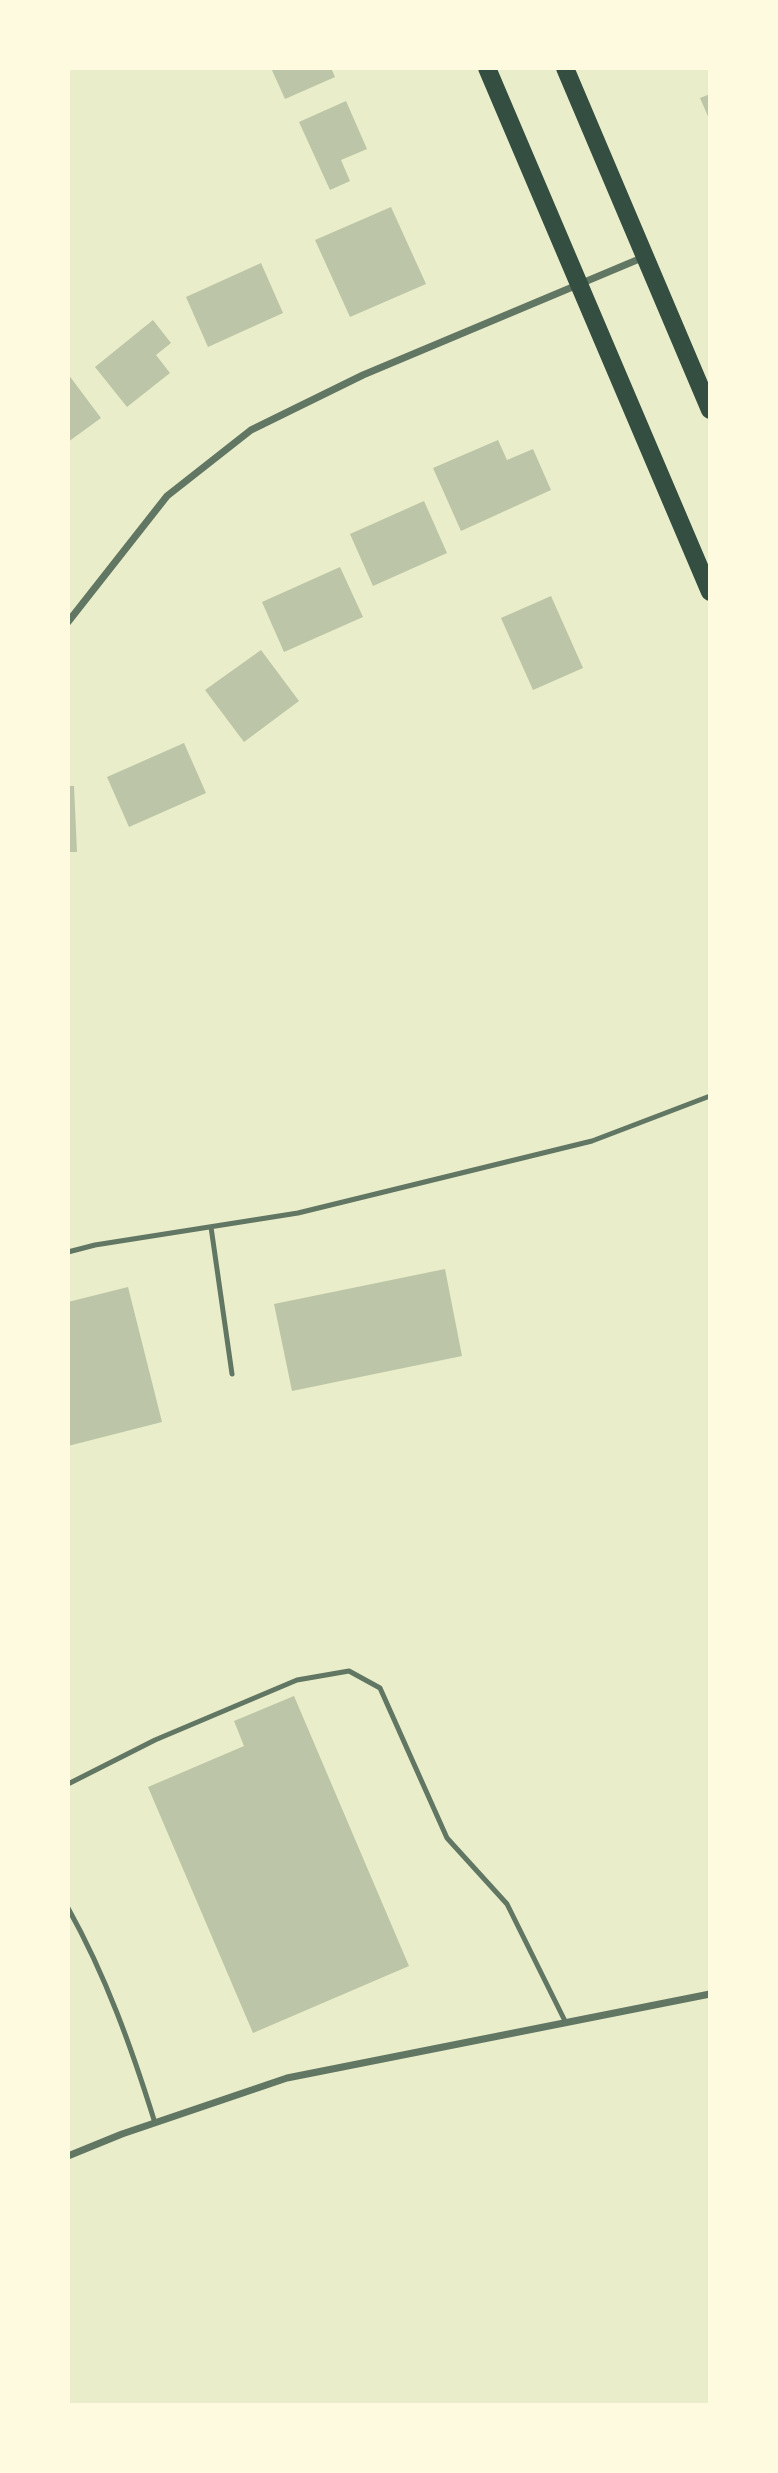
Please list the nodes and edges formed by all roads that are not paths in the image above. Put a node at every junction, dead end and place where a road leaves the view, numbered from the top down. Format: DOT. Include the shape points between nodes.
graph roads {
  1 [pos="487,68"];
  2 [pos="565,68"];
  3 [pos="644,256"];
  4 [pos="579,285"];
  5 [pos="710,410"];
  6 [pos="710,592"];
  7 [pos="68,622"];
  8 [pos="710,1096"];
  9 [pos="211,1227"];
  10 [pos="68,1252"];
  11 [pos="232,1374"];
  12 [pos="68,1784"];
  13 [pos="68,1908"];
  14 [pos="710,1994"];
  15 [pos="565,2021"];
  16 [pos="155,2123"];
  17 [pos="68,2155"];
  1 -- 4 [label="main road"];
  2 -- 3 [label="main road"];
  3 -- 4 [label="street"];
  3 -- 5 [label="main road"];
  4 -- 6 [label="main road"];
  4 -- 7 [label="street" via="363,375 251,430 167,496"];
  8 -- 9 [label="lane" via="592,1141 298,1213"];
  9 -- 10 [label="lane"];
  9 -- 11 [label="lane"];
  12 -- 15 [label="lane" via="155,1740 298,1680 349,1671 380,1688 447,1839 507,1903"];
  13 -- 16 [label="lane" via="131,2047"];
  14 -- 15 [label="street"];
  15 -- 16 [label="street" via="287,2078"];
  16 -- 17 [label="street"];
}
